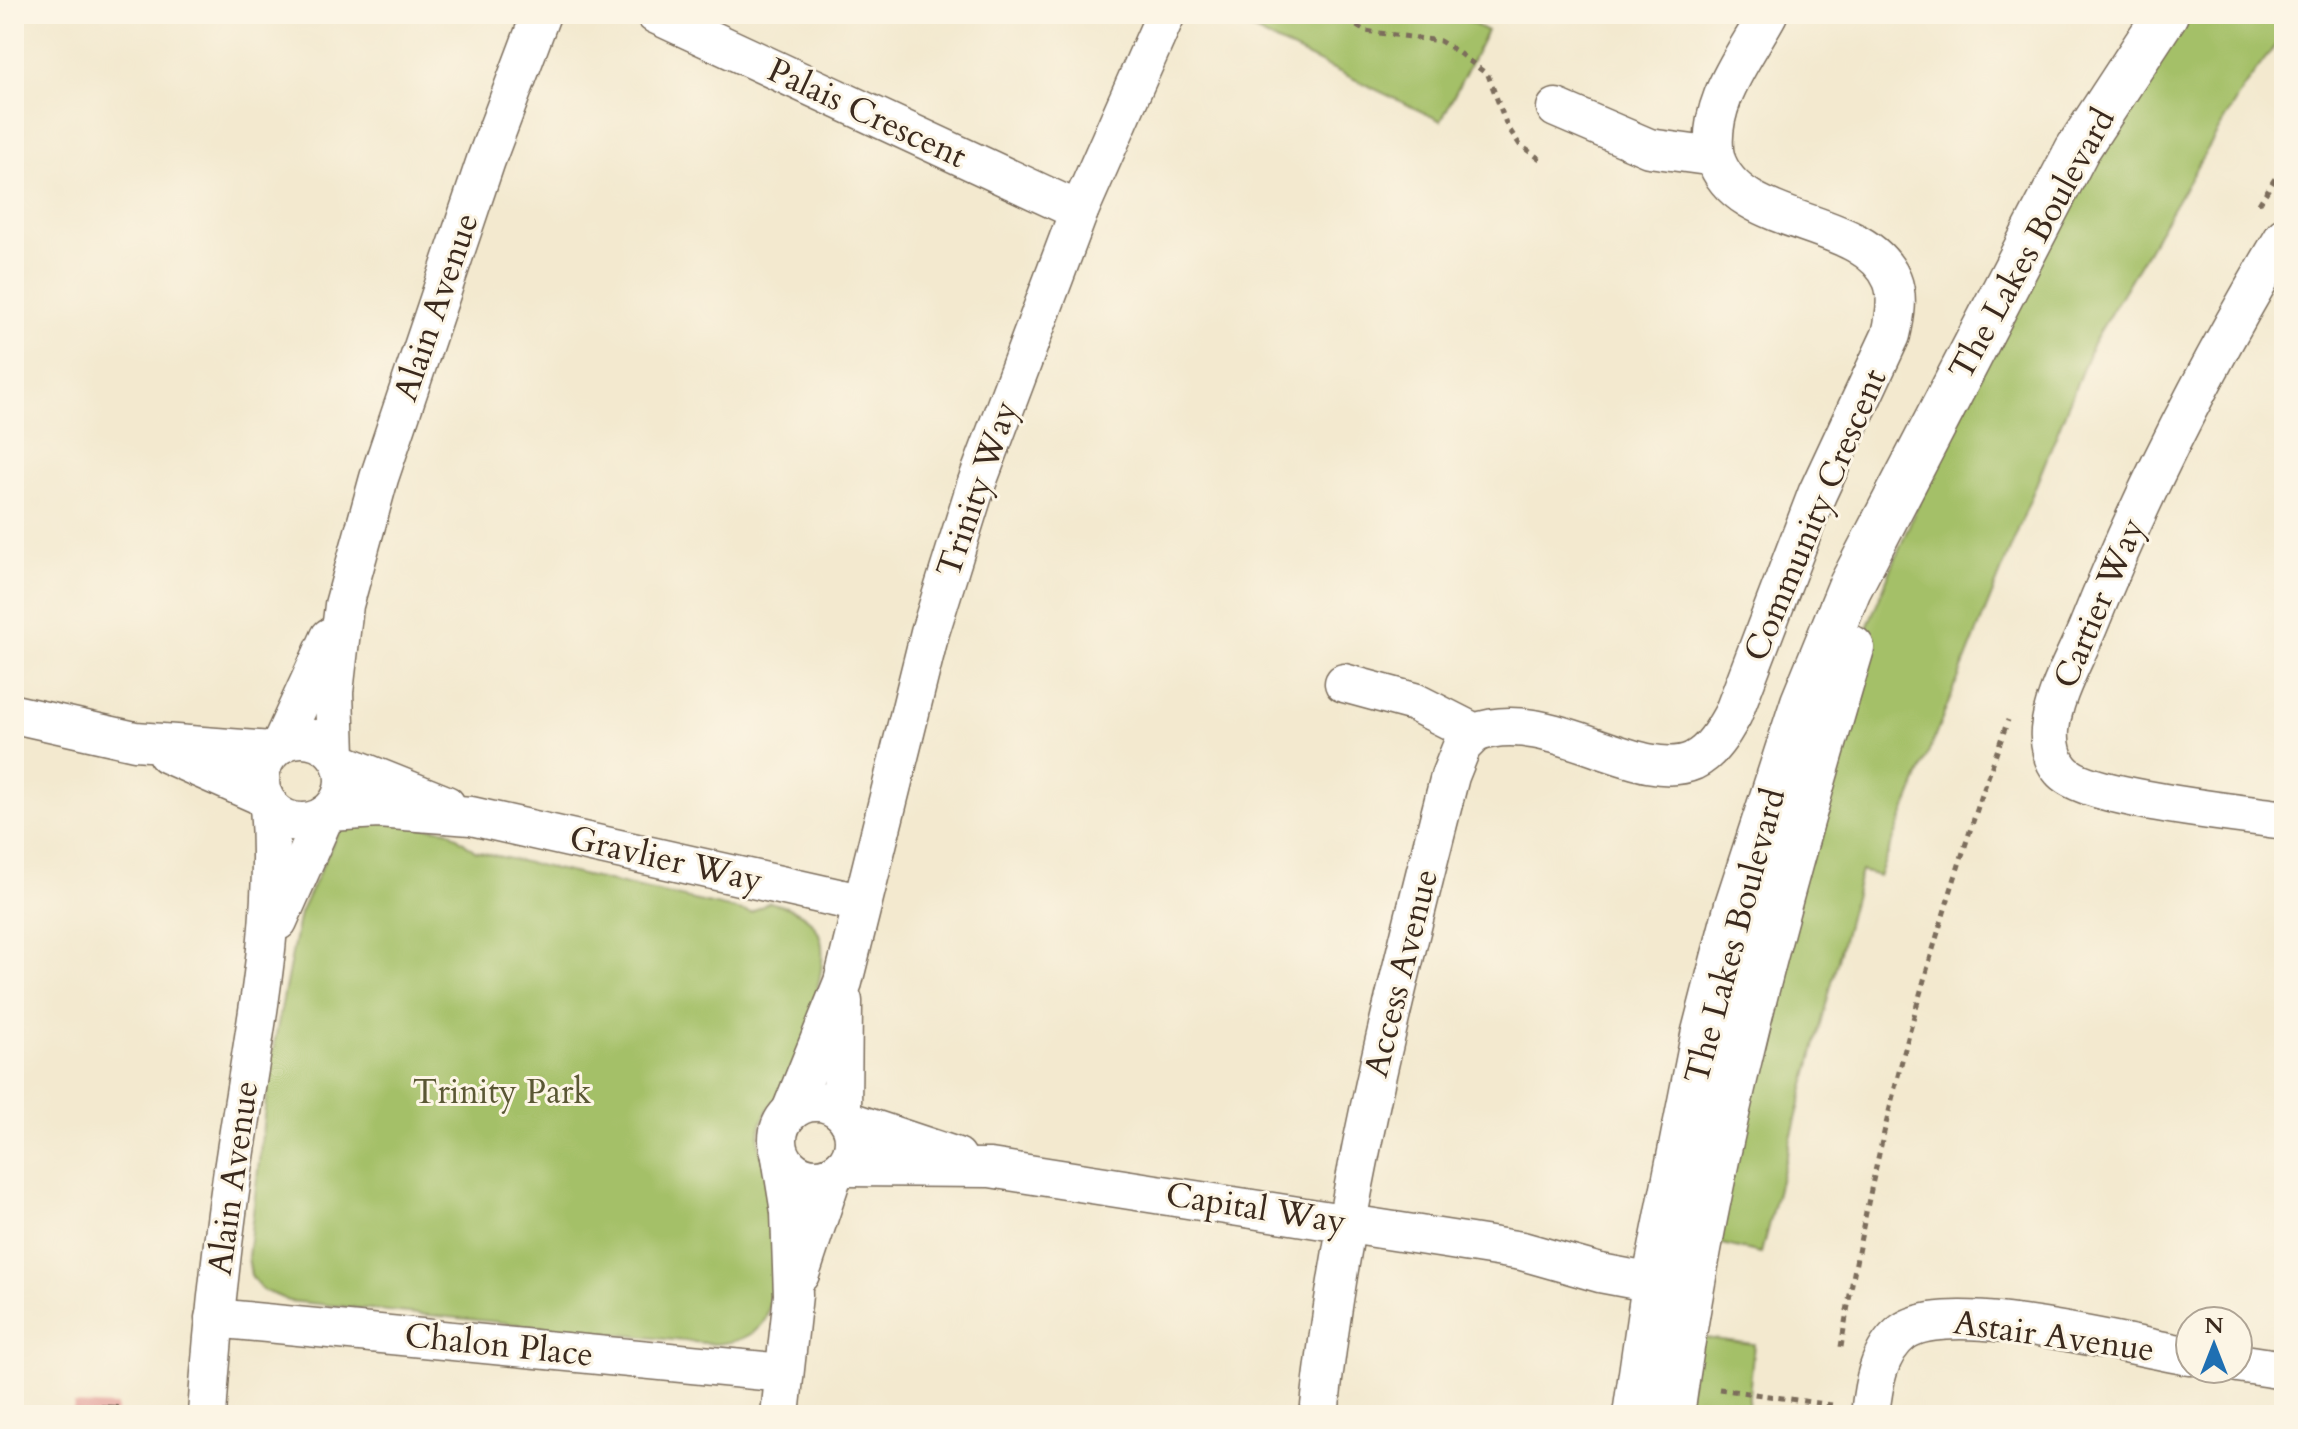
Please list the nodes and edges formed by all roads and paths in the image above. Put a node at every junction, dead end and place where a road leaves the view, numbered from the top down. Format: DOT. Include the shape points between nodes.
graph roads {
  1 [pos="541,14"];
  2 [pos="655,14"];
  3 [pos="1166,14"];
  4 [pos="1336,14"];
  5 [pos="1768,14"];
  6 [pos="2166,14"];
  7 [pos="1556,108"];
  8 [pos="1715,157"];
  9 [pos="1540,159"];
  10 [pos="1079,211"];
  11 [pos="2284,237"];
  12 [pos="344,605"];
  13 [pos="1344,683"];
  14 [pos="14,714"];
  15 [pos="1475,733"];
  16 [pos="135,741"];
  17 [pos="276,747"];
  18 [pos="338,759"];
  19 [pos="266,801"];
  20 [pos="327,813"];
  21 [pos="471,816"];
  22 [pos="2284,820"];
  23 [pos="860,903"];
  24 [pos="269,942"];
  25 [pos="843,982"];
  26 [pos="791,1111"];
  27 [pos="846,1116"];
  28 [pos="781,1157"];
  29 [pos="990,1168"];
  30 [pos="838,1171"];
  31 [pos="1345,1221"];
  32 [pos="1675,1272"];
  33 [pos="793,1295"];
  34 [pos="214,1318"];
  35 [pos="2174,1353"];
  36 [pos="2254,1365"];
  37 [pos="2284,1370"];
  38 [pos="784,1373"];
  39 [pos="1674,1399"];
  40 [pos="1833,1405"];
  41 [pos="207,1415"];
  42 [pos="780,1415"];
  43 [pos="1319,1415"];
  44 [pos="1635,1415"];
  45 [pos="1870,1415"];
  1 -- 12 [label="street, Alain Avenue" via="429,325"];
  2 -- 10 [label="street, Palais Crescent"];
  3 -- 10 [label="street, Trinity Way"];
  4 -- 9 [label="path" via="1365,31 1440,41 1456,51 1488,75 1507,126 1520,145"];
  5 -- 8 [label="street" via="1722,96 1712,135"];
  6 -- 32 [label="street, The Lakes Boulevard" via="2077,150 1905,478 1813,779 1723,1131"];
  7 -- 8 [label="street" via="1649,148"];
  8 -- 15 [label="street, Community Crescent" via="1719,170 1742,196 1861,248 1880,263 1893,281 1891,335 1817,494 1733,714 1712,747 1675,765 1534,727 1509,725"];
  10 -- 23 [label="street, Trinity Way" via="1031,330 957,544"];
  11 -- 22 [label="street, Cartier Way" via="2155,475 2057,701 2050,732 2062,772 2100,791"];
  12 -- 17 [label="street, Alain Avenue"];
  12 -- 18 [label="street, Alain Avenue" via="334,692"];
  13 -- 15 [label="street" via="1414,702"];
  14 -- 16 [label="street"];
  15 -- 31 [label="street, Access Avenue" via="1462,746 1450,776"];
  16 -- 17 [label="street"];
  16 -- 19 [label="street"];
  17 -- 18 [label="street" via="316,740"];
  17 -- 19 [label="street" via="261,772"];
  18 -- 20 [label="street" via="343,789"];
  18 -- 21 [label="street, Gravlier Way"];
  19 -- 20 [label="street" via="278,814 301,821"];
  19 -- 24 [label="street, Alain Avenue" via="272,844"];
  20 -- 21 [label="street, Gravlier Way" via="378,809"];
  20 -- 24 [label="street, Alain Avenue"];
  21 -- 23 [label="street, Gravlier Way"];
  23 -- 25 [label="street, Trinity Way"];
  24 -- 34 [label="street, Alain Avenue"];
  25 -- 26 [label="street, Trinity Way"];
  25 -- 27 [label="street, Trinity Way"];
  26 -- 27 [label="street" via="823,1101"];
  26 -- 28 [label="street" via="777,1132"];
  27 -- 29 [label="street, Capital Way"];
  27 -- 30 [label="street" via="854,1145"];
  28 -- 30 [label="street" via="798,1174 821,1178"];
  28 -- 33 [label="street" via="790,1212"];
  29 -- 30 [label="street, Capital Way"];
  29 -- 31 [label="street, Capital Way"];
  30 -- 33 [label="street"];
  31 -- 32 [label="street, Capital Way"];
  31 -- 43 [label="street, Access Avenue"];
  32 -- 39 [label="street, The Lakes Boulevard"];
  32 -- 44 [label="street, The Lakes Boulevard"];
  33 -- 38 [label="street"];
  34 -- 38 [label="street, Chalon Place"];
  34 -- 41 [label="street, Alain Avenue"];
  35 -- 45 [label="street, Astair Avenue" via="1997,1322 1937,1319 1901,1333 1885,1352"];
  36 -- 37 [label="street"];
  38 -- 42 [label="street"];
  39 -- 40 [label="path"];
}
